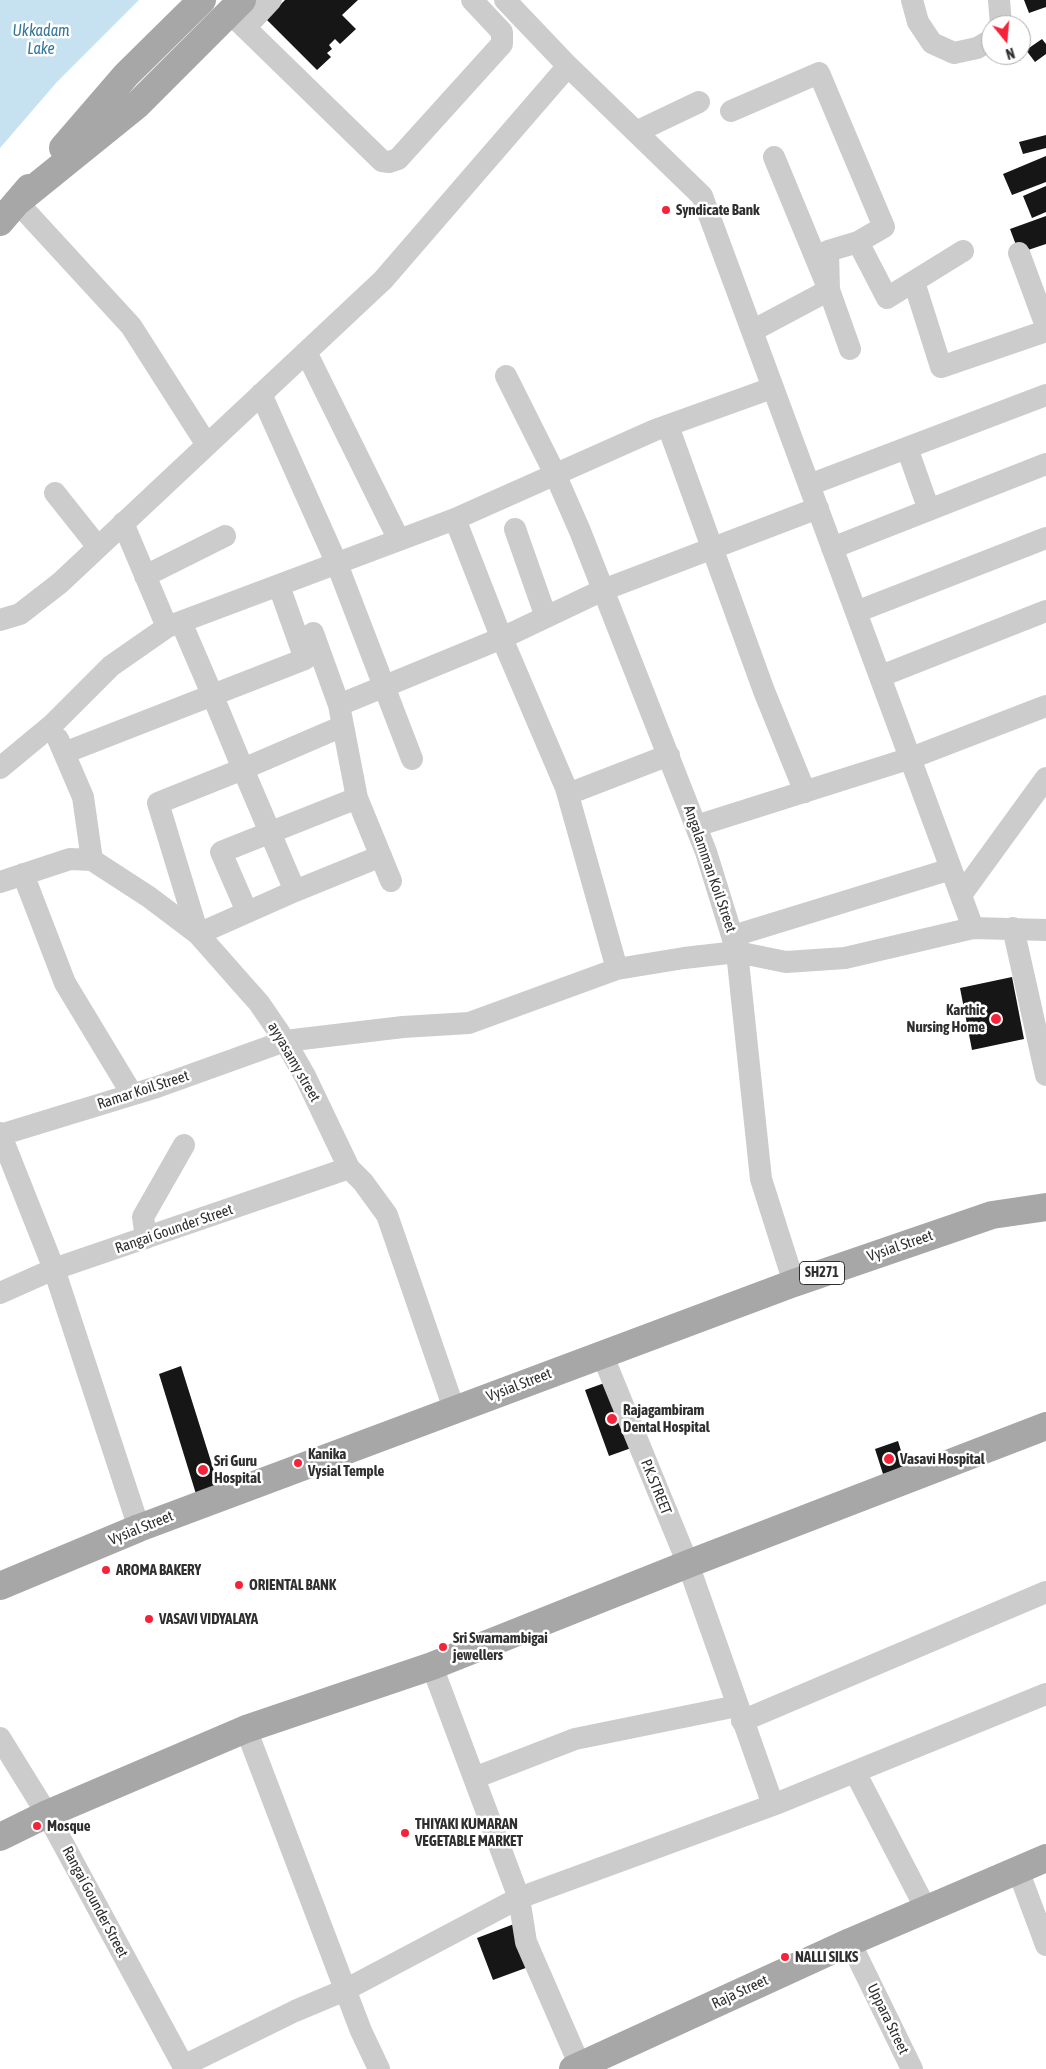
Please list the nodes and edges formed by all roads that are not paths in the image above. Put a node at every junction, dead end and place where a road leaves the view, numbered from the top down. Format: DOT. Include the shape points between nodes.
graph roads {
  1 [pos="202,0"];
  2 [pos="271,0"];
  3 [pos="472,0"];
  4 [pos="505,0"];
  5 [pos="912,0"];
  6 [pos="998,0"];
  7 [pos="239,13"];
  8 [pos="1000,15"];
  9 [pos="981,46"];
  10 [pos="568,66"];
  11 [pos="699,102"];
  12 [pos="731,111"];
  13 [pos="636,132"];
  14 [pos="774,157"];
  15 [pos="9,212"];
  16 [pos="858,242"];
  17 [pos="963,251"];
  18 [pos="1019,254"];
  19 [pos="914,282"];
  20 [pos="829,290"];
  21 [pos="1046,326"];
  22 [pos="752,331"];
  23 [pos="1046,331"];
  24 [pos="850,349"];
  25 [pos="306,352"];
  26 [pos="506,376"];
  27 [pos="772,388"];
  28 [pos="261,394"];
  29 [pos="1046,395"];
  30 [pos="668,426"];
  31 [pos="207,445"];
  32 [pos="907,448"];
  33 [pos="1046,464"];
  34 [pos="555,474"];
  35 [pos="809,485"];
  36 [pos="55,493"];
  37 [pos="818,508"];
  38 [pos="929,510"];
  39 [pos="455,519"];
  40 [pos="123,523"];
  41 [pos="515,530"];
  42 [pos="224,536"];
  43 [pos="1046,538"];
  44 [pos="399,540"];
  45 [pos="98,547"];
  46 [pos="832,548"];
  47 [pos="712,549"];
  48 [pos="337,564"];
  49 [pos="145,576"];
  50 [pos="279,586"];
  51 [pos="603,590"];
  52 [pos="1046,611"];
  53 [pos="856,612"];
  54 [pos="546,617"];
  55 [pos="0,620"];
  56 [pos="174,625"];
  57 [pos="313,632"];
  58 [pos="502,638"];
  59 [pos="880,676"];
  60 [pos="384,686"];
  61 [pos="212,694"];
  62 [pos="1046,706"];
  63 [pos="341,715"];
  64 [pos="52,725"];
  65 [pos="64,753"];
  66 [pos="669,755"];
  67 [pos="911,758"];
  68 [pos="412,759"];
  69 [pos="0,768"];
  70 [pos="243,769"];
  71 [pos="1046,778"];
  72 [pos="805,792"];
  73 [pos="568,794"];
  74 [pos="357,798"];
  75 [pos="696,826"];
  76 [pos="270,832"];
  77 [pos="381,856"];
  78 [pos="92,860"];
  79 [pos="951,869"];
  80 [pos="23,874"];
  81 [pos="391,881"];
  82 [pos="0,882"];
  83 [pos="295,891"];
  84 [pos="961,895"];
  85 [pos="247,912"];
  86 [pos="973,928"];
  87 [pos="1013,928"];
  88 [pos="1046,930"];
  89 [pos="198,934"];
  90 [pos="735,944"];
  91 [pos="617,969"];
  92 [pos="285,1041"];
  93 [pos="1046,1075"];
  94 [pos="132,1094"];
  95 [pos="0,1134"];
  96 [pos="184,1144"];
  97 [pos="349,1168"];
  98 [pos="1046,1207"];
  99 [pos="146,1238"];
  100 [pos="54,1269"];
  101 [pos="794,1283"];
  102 [pos="0,1293"];
  103 [pos="602,1354"];
  104 [pos="454,1409"];
  105 [pos="1046,1426"];
  106 [pos="139,1528"];
  107 [pos="688,1564"];
  108 [pos="0,1586"];
  109 [pos="1046,1592"];
  110 [pos="432,1666"];
  111 [pos="1046,1694"];
  112 [pos="740,1714"];
  113 [pos="246,1729"];
  114 [pos="0,1738"];
  115 [pos="856,1772"];
  116 [pos="474,1778"];
  117 [pos="773,1805"];
  118 [pos="47,1814"];
  119 [pos="0,1837"];
  120 [pos="1046,1858"];
  121 [pos="1018,1870"];
  122 [pos="519,1898"];
  123 [pos="926,1909"];
  124 [pos="850,1942"];
  125 [pos="1046,1945"];
  126 [pos="345,1990"];
  127 [pos="184,2067"];
  128 [pos="576,2067"];
  129 [pos="379,2069"];
  130 [pos="912,2069"];
  1 -- 15 [label="main road" via="126,75"];
  2 -- 7 [label="street"];
  3 -- 7 [label="street" via="502,32 502,44 398,160 389,162 382,161"];
  4 -- 10 [label="street"];
  5 -- 9 [label="street" via="918,22 932,43 954,52"];
  6 -- 8 [label="street"];
  7 -- 15 [label="main road" via="137,105"];
  10 -- 13 [label="street"];
  10 -- 25 [label="street" via="383,280"];
  11 -- 13 [label="street"];
  12 -- 16 [label="street" via="819,73 884,227"];
  13 -- 22 [label="street" via="702,196"];
  14 -- 20 [label="street"];
  15 -- 31 [label="street" via="131,326"];
  16 -- 19 [label="street" via="887,298"];
  16 -- 20 [label="street" via="828,251"];
  17 -- 19 [label="street"];
  18 -- 21 [label="street"];
  19 -- 23 [label="street" via="941,367"];
  20 -- 22 [label="street"];
  20 -- 24 [label="street"];
  22 -- 27 [label="street"];
  25 -- 28 [label="street"];
  25 -- 44 [label="street"];
  26 -- 34 [label="street, Angalamman Koil Street"];
  27 -- 30 [label="street"];
  27 -- 35 [label="street"];
  28 -- 31 [label="street"];
  28 -- 48 [label="street"];
  29 -- 32 [label="street"];
  30 -- 34 [label="street"];
  30 -- 47 [label="street"];
  31 -- 40 [label="street"];
  32 -- 35 [label="street"];
  32 -- 38 [label="street"];
  33 -- 38 [label="street"];
  34 -- 39 [label="street"];
  34 -- 51 [label="street, Angalamman Koil Street"];
  35 -- 37 [label="street"];
  36 -- 45 [label="street"];
  37 -- 46 [label="street"];
  37 -- 47 [label="street"];
  38 -- 46 [label="street"];
  39 -- 44 [label="street"];
  39 -- 58 [label="street"];
  40 -- 45 [label="street"];
  40 -- 49 [label="street"];
  41 -- 54 [label="street"];
  42 -- 49 [label="street"];
  43 -- 53 [label="street"];
  44 -- 48 [label="street"];
  45 -- 55 [label="street" via="60,583 20,614"];
  46 -- 53 [label="street"];
  47 -- 51 [label="street"];
  47 -- 72 [label="street"];
  48 -- 50 [label="street"];
  48 -- 60 [label="street"];
  49 -- 56 [label="street"];
  50 -- 56 [label="street"];
  50 -- 61 [label="street" via="305,659"];
  51 -- 54 [label="street"];
  51 -- 66 [label="street, Angalamman Koil Street"];
  52 -- 59 [label="street"];
  53 -- 59 [label="street"];
  54 -- 58 [label="street"];
  56 -- 61 [label="street"];
  56 -- 64 [label="street" via="111,666"];
  57 -- 63 [label="street"];
  58 -- 60 [label="street"];
  58 -- 73 [label="street"];
  59 -- 67 [label="street"];
  60 -- 63 [label="street"];
  60 -- 68 [label="street"];
  61 -- 65 [label="street"];
  61 -- 70 [label="street"];
  62 -- 67 [label="street"];
  63 -- 70 [label="street"];
  63 -- 74 [label="street"];
  64 -- 65 [label="street"];
  64 -- 69 [label="street"];
  65 -- 78 [label="street" via="83,797"];
  66 -- 73 [label="street"];
  66 -- 75 [label="street, Angalamman Koil Street"];
  67 -- 72 [label="street"];
  67 -- 79 [label="street"];
  70 -- 76 [label="street"];
  70 -- 89 [label="street" via="158,803"];
  71 -- 84 [label="street"];
  72 -- 75 [label="street"];
  73 -- 91 [label="street"];
  74 -- 76 [label="street"];
  74 -- 77 [label="street"];
  75 -- 90 [label="street, Angalamman Koil Street"];
  76 -- 83 [label="street"];
  76 -- 85 [label="street" via="222,852"];
  77 -- 81 [label="street"];
  77 -- 83 [label="street"];
  78 -- 80 [label="street" via="70,859"];
  78 -- 89 [label="street, ayyasamy street"];
  79 -- 84 [label="street"];
  79 -- 90 [label="street"];
  80 -- 82 [label="street"];
  80 -- 94 [label="street" via="65,983"];
  83 -- 85 [label="street"];
  84 -- 86 [label="street"];
  85 -- 89 [label="street"];
  86 -- 87 [label="street"];
  86 -- 90 [label="street" via="845,958 786,962"];
  87 -- 88 [label="street"];
  87 -- 93 [label="street"];
  89 -- 92 [label="street, ayyasamy street" via="259,1003"];
  90 -- 91 [label="street, Ramar Koil Street" via="684,958"];
  90 -- 101 [label="street, Angalamman Koil Street" via="761,1179"];
  91 -- 92 [label="street, Ramar Koil Street" via="470,1023 403,1027"];
  92 -- 94 [label="street, Ramar Koil Street"];
  92 -- 97 [label="street, ayyasamy street"];
  94 -- 95 [label="street, Ramar Koil Street"];
  95 -- 100 [label="street"];
  96 -- 99 [label="street" via="143,1217"];
  97 -- 99 [label="street, Rangai Gounder Street"];
  97 -- 104 [label="street, ayyasamy street" via="387,1215"];
  98 -- 101 [label="main road, Vysial Street / SH271" via="992,1215"];
  99 -- 100 [label="street, Rangai Gounder Street"];
  100 -- 102 [label="street, Rangai Gounder Street"];
  100 -- 106 [label="street"];
  101 -- 103 [label="main road, Vysial Street / SH271"];
  103 -- 104 [label="main road, Vysial Street / SH271"];
  103 -- 107 [label="street, P.K.STREET"];
  104 -- 106 [label="main road, Vysial Street / SH271"];
  105 -- 107 [label="main road"];
  106 -- 108 [label="main road, Vysial Street / SH271"];
  107 -- 110 [label="main road"];
  107 -- 112 [label="street, P.K.STREET"];
  109 -- 112 [label="street"];
  110 -- 113 [label="main road"];
  110 -- 116 [label="street"];
  111 -- 115 [label="street"];
  112 -- 116 [label="street" via="575,1739"];
  112 -- 117 [label="street, P.K.STREET"];
  113 -- 118 [label="main road"];
  113 -- 126 [label="street"];
  114 -- 118 [label="street, Rangai Gounder Street"];
  115 -- 117 [label="street"];
  115 -- 123 [label="street"];
  116 -- 122 [label="street"];
  117 -- 122 [label="street"];
  118 -- 119 [label="main road"];
  118 -- 127 [label="street, Rangai Gounder Street"];
  120 -- 121 [label="main road, Raja Street"];
  121 -- 123 [label="main road, Raja Street"];
  121 -- 125 [label="street"];
  122 -- 126 [label="street"];
  122 -- 128 [label="street" via="526,1942"];
  123 -- 124 [label="main road, Raja Street"];
  124 -- 128 [label="main road, Raja Street"];
  124 -- 130 [label="street, Uppara Street"];
  126 -- 127 [label="street" via="295,2011"];
  126 -- 129 [label="street"];
}
